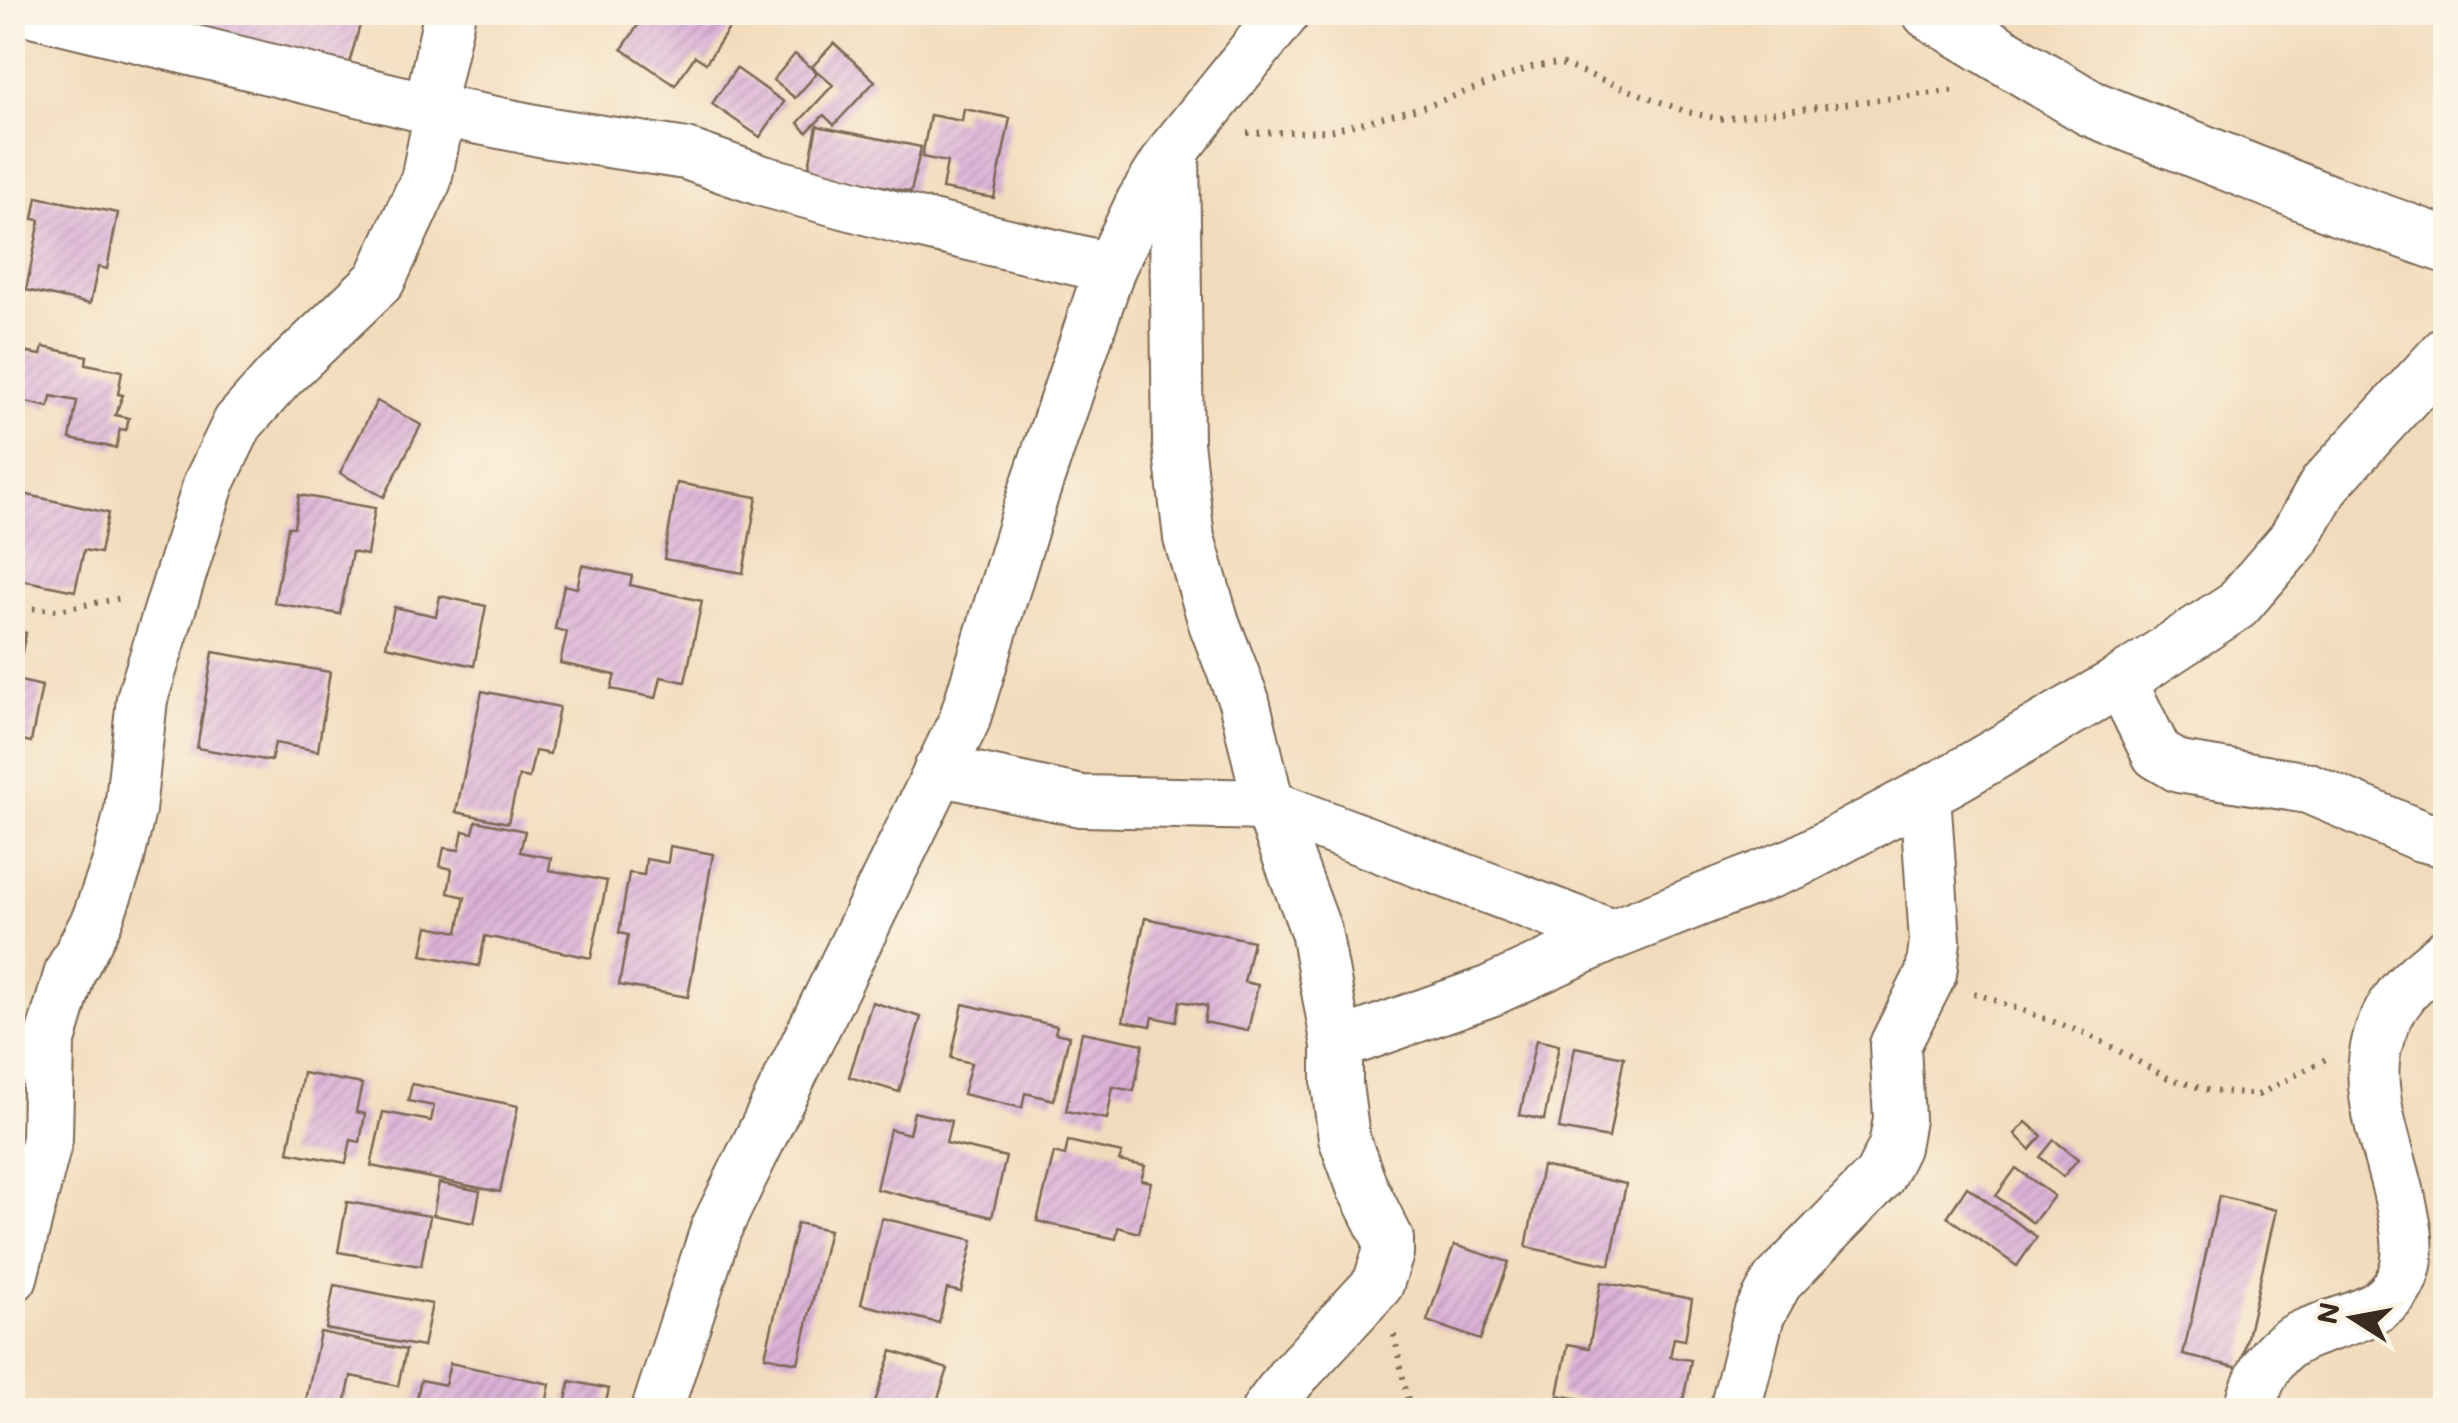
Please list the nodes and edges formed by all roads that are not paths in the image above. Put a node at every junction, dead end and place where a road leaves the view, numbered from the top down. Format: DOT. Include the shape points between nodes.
graph roads {
  1 [pos="36,12"];
  2 [pos="450,12"];
  3 [pos="1285,12"];
  4 [pos="1930,12"];
  5 [pos="435,110"];
  6 [pos="1180,142"];
  7 [pos="2446,244"];
  8 [pos="1110,268"];
  9 [pos="2446,352"];
  10 [pos="2121,681"];
  11 [pos="939,770"];
  12 [pos="1924,794"];
  13 [pos="1269,805"];
  14 [pos="2446,842"];
  15 [pos="1612,936"];
  16 [pos="2446,954"];
  17 [pos="31,1040"];
  18 [pos="1338,1045"];
  19 [pos="12,1277"];
  20 [pos="657,1410"];
  21 [pos="1267,1410"];
  22 [pos="1735,1410"];
  23 [pos="2249,1410"];
  1 -- 5 [label="street"];
  2 -- 5 [label="street"];
  3 -- 6 [label="street"];
  4 -- 7 [label="street" via="2090,108"];
  5 -- 8 [label="street" via="686,154 914,222"];
  5 -- 17 [label="street" via="426,180 380,280 238,423 209,483 142,698 118,862 98,920"];
  6 -- 8 [label="street"];
  6 -- 13 [label="street" via="1178,443 1189,538 1244,701"];
  8 -- 11 [label="street" via="964,721"];
  9 -- 10 [label="street" via="2325,484 2292,540 2237,605"];
  10 -- 12 [label="street"];
  10 -- 14 [label="street" via="2157,754 2180,767 2308,788"];
  11 -- 13 [label="street" via="1081,801"];
  11 -- 20 [label="street" via="716,1228"];
  12 -- 15 [label="street" via="1797,862"];
  12 -- 22 [label="street" via="1935,942 1931,974 1895,1045 1894,1147 1880,1177 1777,1282 1759,1316"];
  13 -- 15 [label="street"];
  13 -- 18 [label="street" via="1316,931"];
  15 -- 18 [label="street" via="1490,991"];
  16 -- 23 [label="street" via="2404,991 2383,1022 2371,1070 2404,1216 2406,1267 2382,1306 2278,1351"];
  17 -- 19 [label="street" via="47,1139"];
  18 -- 21 [label="street" via="1344,1138 1388,1252 1378,1284"];
}
